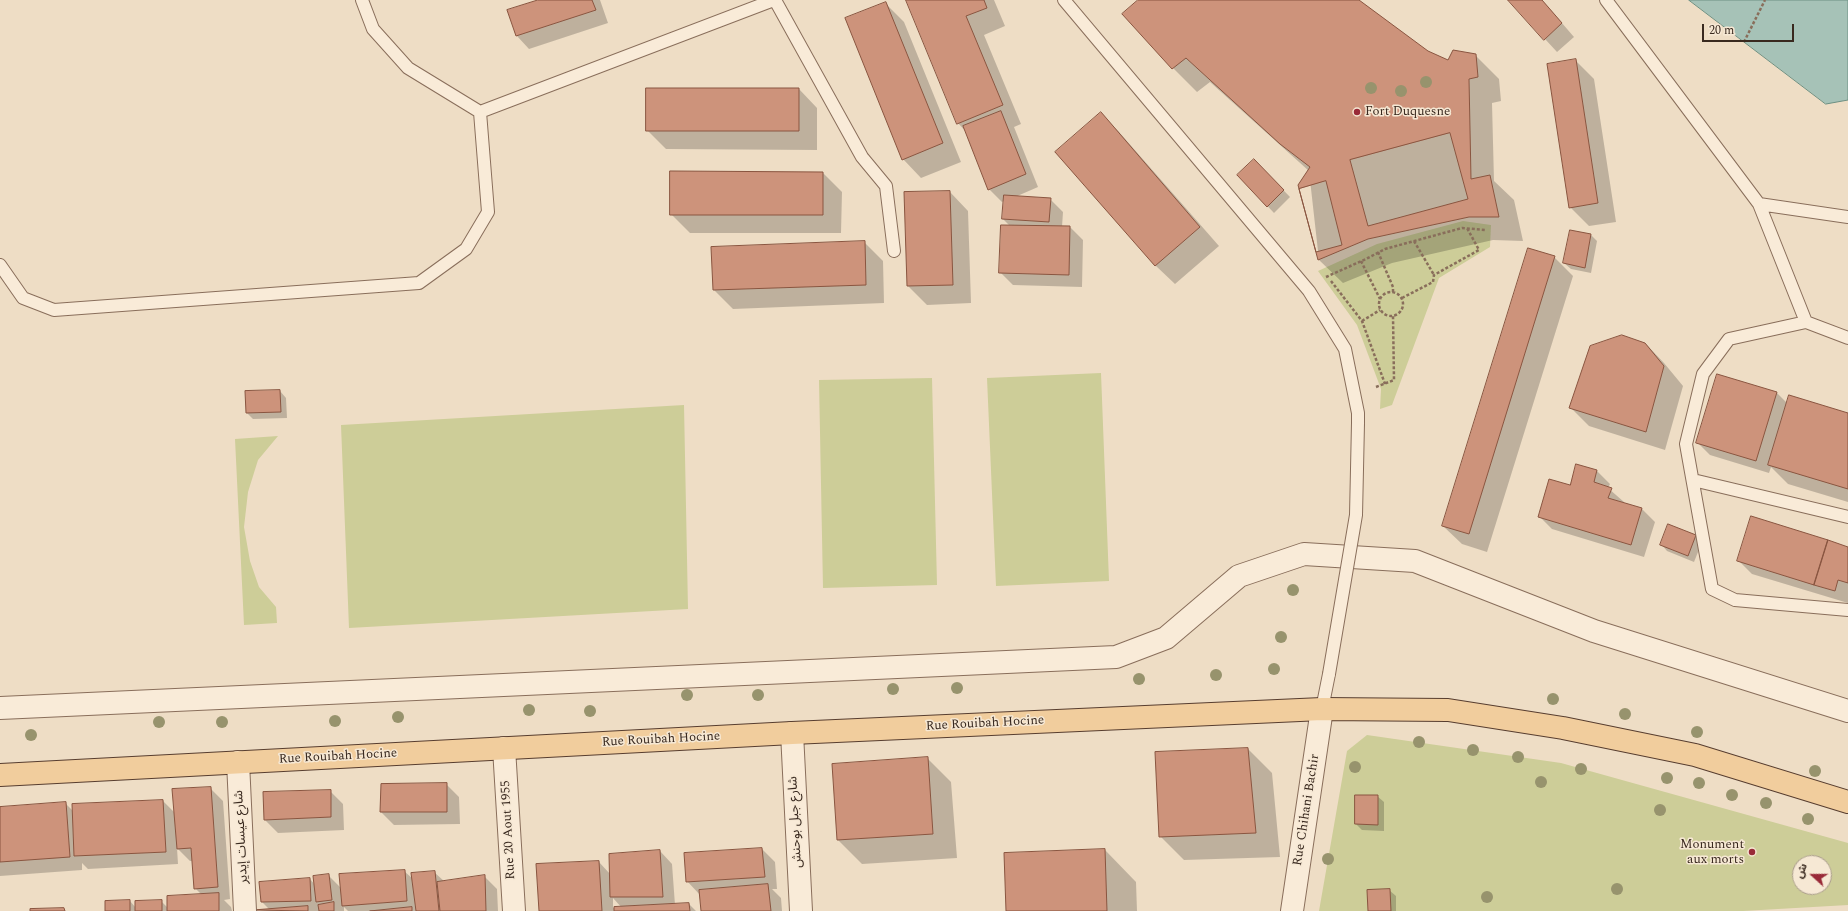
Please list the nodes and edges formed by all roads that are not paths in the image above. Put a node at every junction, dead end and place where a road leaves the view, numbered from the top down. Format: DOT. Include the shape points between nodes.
graph roads {
  1 [pos="362,0"];
  2 [pos="775,0"];
  3 [pos="1064,0"];
  4 [pos="1606,0"];
  5 [pos="480,112"];
  6 [pos="1759,204"];
  7 [pos="1848,217"];
  8 [pos="894,250"];
  9 [pos="0,265"];
  10 [pos="1806,322"];
  11 [pos="1848,338"];
  12 [pos="1692,480"];
  13 [pos="1848,517"];
  14 [pos="1848,610"];
  15 [pos="0,708"];
  16 [pos="1322,709"];
  17 [pos="1848,711"];
  18 [pos="792,733"];
  19 [pos="504,748"];
  20 [pos="238,762"];
  21 [pos="0,775"];
  22 [pos="1848,802"];
  23 [pos="245,911"];
  24 [pos="514,911"];
  25 [pos="801,911"];
  26 [pos="1292,911"];
  1 -- 5 [label="lane" via="373,29 408,68"];
  2 -- 5 [label="lane"];
  2 -- 8 [label="lane" via="862,157 886,186"];
  3 -- 16 [label="lane, bridge" via="1305,286 1345,349 1358,423 1356,515"];
  4 -- 6 [label="lane"];
  5 -- 9 [label="lane" via="488,212 466,249 419,283 54,310 23,298"];
  6 -- 7 [label="lane"];
  6 -- 10 [label="lane"];
  10 -- 11 [label="lane"];
  10 -- 12 [label="lane" via="1729,339 1703,374 1686,444"];
  12 -- 13 [label="lane"];
  12 -- 14 [label="lane" via="1712,589 1735,600"];
  15 -- 17 [label="street" via="1116,657 1166,638 1239,576 1304,554 1415,561 1594,631"];
  16 -- 18 [label="main road, Rue Rouibah Hocine"];
  16 -- 22 [label="main road, Rue Rouibah Hocine" via="1448,710 1563,728 1695,755"];
  16 -- 26 [label="street, Rue Chihani Bachir"];
  18 -- 19 [label="main road, Rue Rouibah Hocine"];
  18 -- 25 [label="street, شارع جبل بوحنش"];
  19 -- 20 [label="main road, Rue Rouibah Hocine"];
  19 -- 24 [label="street, Rue 20 Aout 1955"];
  20 -- 21 [label="main road, Rue Rouibah Hocine"];
  20 -- 23 [label="street, شارع عيسات إيدير"];
}
